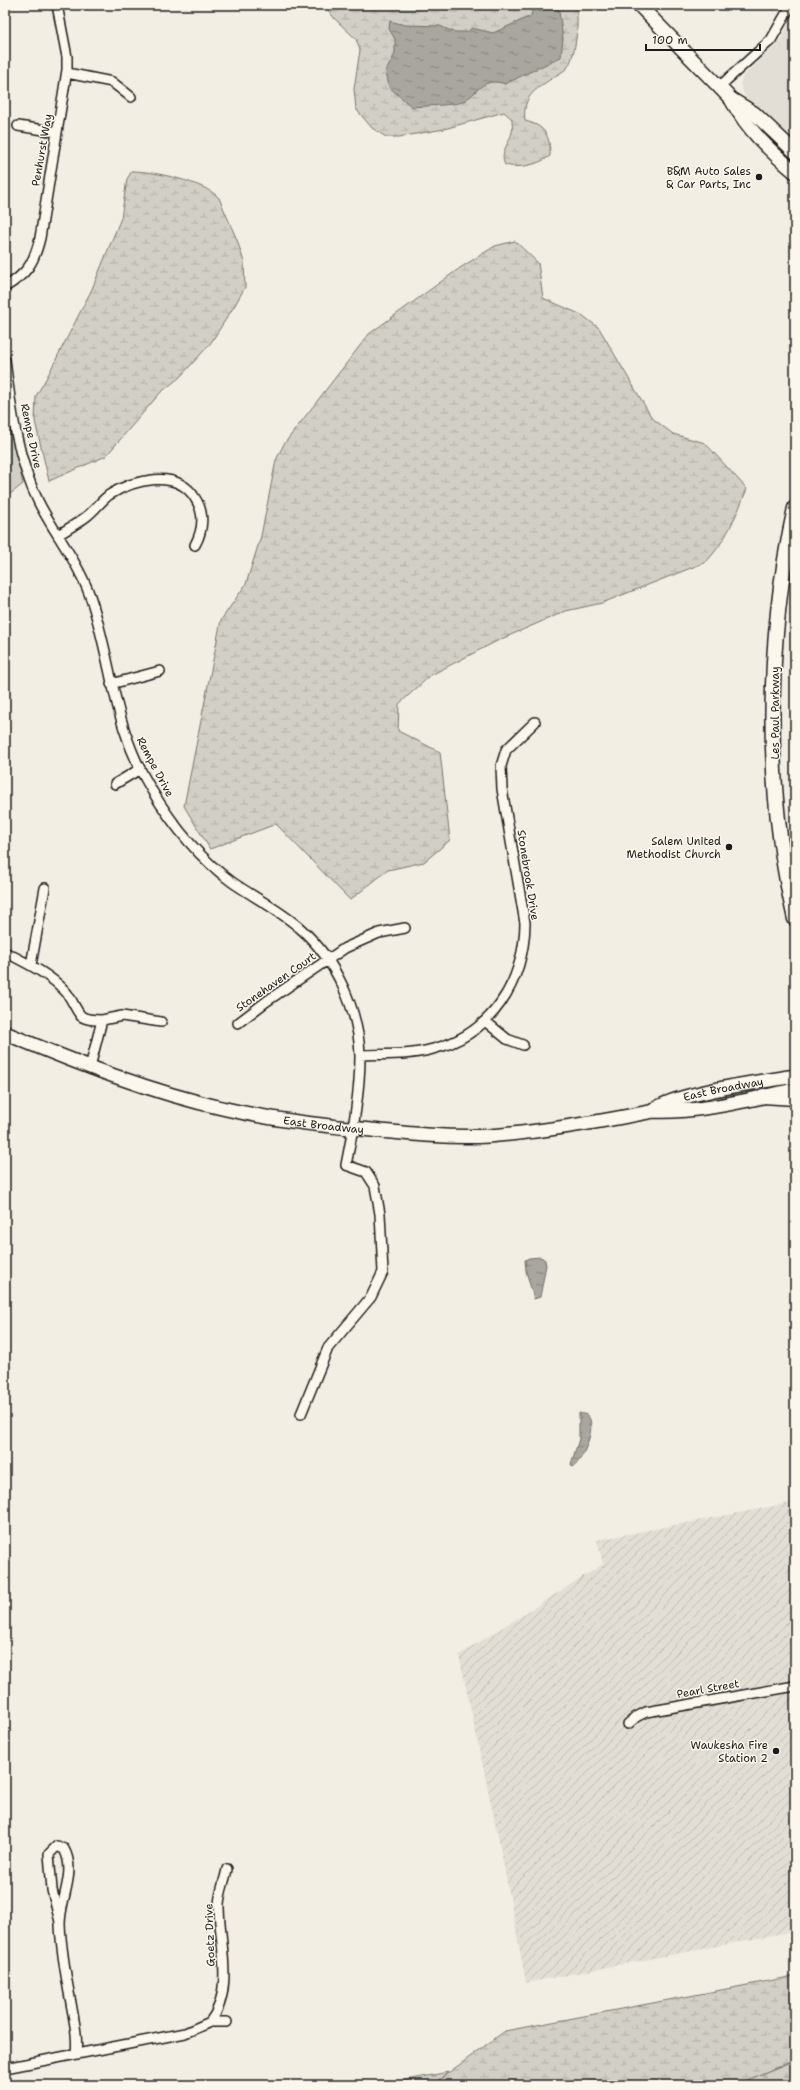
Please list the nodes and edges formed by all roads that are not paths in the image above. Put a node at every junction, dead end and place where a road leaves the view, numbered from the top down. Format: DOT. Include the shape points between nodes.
graph roads {
  1 [pos="57,5"];
  2 [pos="638,5"];
  3 [pos="791,5"];
  4 [pos="67,73"];
  5 [pos="719,87"];
  6 [pos="131,97"];
  7 [pos="731,99"];
  8 [pos="18,126"];
  9 [pos="57,132"];
  10 [pos="795,152"];
  11 [pos="795,172"];
  12 [pos="5,287"];
  13 [pos="5,360"];
  14 [pos="795,508"];
  15 [pos="58,535"];
  16 [pos="195,545"];
  17 [pos="160,671"];
  18 [pos="111,684"];
  19 [pos="535,722"];
  20 [pos="140,769"];
  21 [pos="115,784"];
  22 [pos="45,888"];
  23 [pos="795,919"];
  24 [pos="405,928"];
  25 [pos="5,952"];
  26 [pos="328,960"];
  27 [pos="31,965"];
  28 [pos="102,1020"];
  29 [pos="485,1021"];
  30 [pos="161,1022"];
  31 [pos="238,1023"];
  32 [pos="5,1033"];
  33 [pos="523,1046"];
  34 [pos="360,1055"];
  35 [pos="90,1067"];
  36 [pos="795,1076"];
  37 [pos="795,1090"];
  38 [pos="763,1096"];
  39 [pos="795,1098"];
  40 [pos="654,1111"];
  41 [pos="354,1128"];
  42 [pos="301,1414"];
  43 [pos="795,1686"];
  44 [pos="628,1724"];
  45 [pos="227,1869"];
  46 [pos="60,1922"];
  47 [pos="210,2022"];
  48 [pos="227,2022"];
  49 [pos="76,2054"];
  50 [pos="5,2068"];
  1 -- 4 [label="street, Penhurst Way" via="67,57"];
  2 -- 5 [label="main road"];
  3 -- 5 [label="street" via="771,40"];
  4 -- 6 [label="street" via="112,82"];
  4 -- 9 [label="street, Penhurst Way"];
  5 -- 7 [label="main road"];
  7 -- 10 [label="main road" via="754,113"];
  7 -- 11 [label="main road" via="755,136"];
  8 -- 9 [label="street"];
  9 -- 12 [label="street, Penhurst Way" via="37,252 27,271"];
  13 -- 15 [label="street, Rempe Drive" via="25,469 40,504"];
  14 -- 23 [label="main road, Les Paul Parkway" via="779,606 773,720 778,808"];
  15 -- 16 [label="street" via="86,516 107,496 122,488 149,480 162,480 177,483 188,490 198,502 202,526"];
  15 -- 18 [label="street, Rempe Drive" via="77,566 90,598"];
  17 -- 18 [label="street"];
  18 -- 20 [label="street, Rempe Drive" via="127,741"];
  19 -- 29 [label="street, Stonebrook Drive" via="506,750 500,766 523,909 524,940 521,961 513,983 504,999"];
  20 -- 21 [label="street"];
  20 -- 26 [label="street, Rempe Drive" via="172,821 213,867 302,930"];
  22 -- 27 [label="street"];
  24 -- 26 [label="street, Stonehaven Court" via="362,939"];
  25 -- 27 [label="street"];
  26 -- 31 [label="street, Stonehaven Court"];
  26 -- 34 [label="street, Rempe Drive" via="350,1004"];
  27 -- 28 [label="street" via="66,992 82,1016"];
  28 -- 30 [label="street" via="122,1016"];
  28 -- 35 [label="street"];
  29 -- 33 [label="street" via="507,1039"];
  29 -- 34 [label="street, Stonebrook Drive" via="462,1038 434,1049 404,1054"];
  32 -- 35 [label="main road, East Broadway"];
  34 -- 41 [label="street, Rempe Drive"];
  35 -- 41 [label="main road, East Broadway" via="170,1094 225,1109 291,1122"];
  36 -- 40 [label="main road, East Broadway" via="707,1092 661,1105"];
  37 -- 38 [label="main road, East Broadway"];
  38 -- 39 [label="main road"];
  38 -- 40 [label="main road, East Broadway" via="707,1107 670,1112"];
  40 -- 41 [label="main road, East Broadway" via="553,1129 488,1136 431,1136"];
  41 -- 42 [label="street, Rempe Drive" via="346,1166 366,1172 375,1186 380,1214 384,1272 371,1297 328,1348"];
  43 -- 44 [label="street, Pearl Street" via="646,1712"];
  45 -- 47 [label="street, Goetz Drive" via="219,1906 224,1960 222,1993"];
  46 -- 46 [label="street" via="50,1873 50,1854 57,1846 64,1849 70,1868"];
  46 -- 49 [label="street" via="66,1979 76,2028"];
  47 -- 48 [label="street"];
  47 -- 49 [label="street" via="185,2033"];
  49 -- 50 [label="street"];
}
